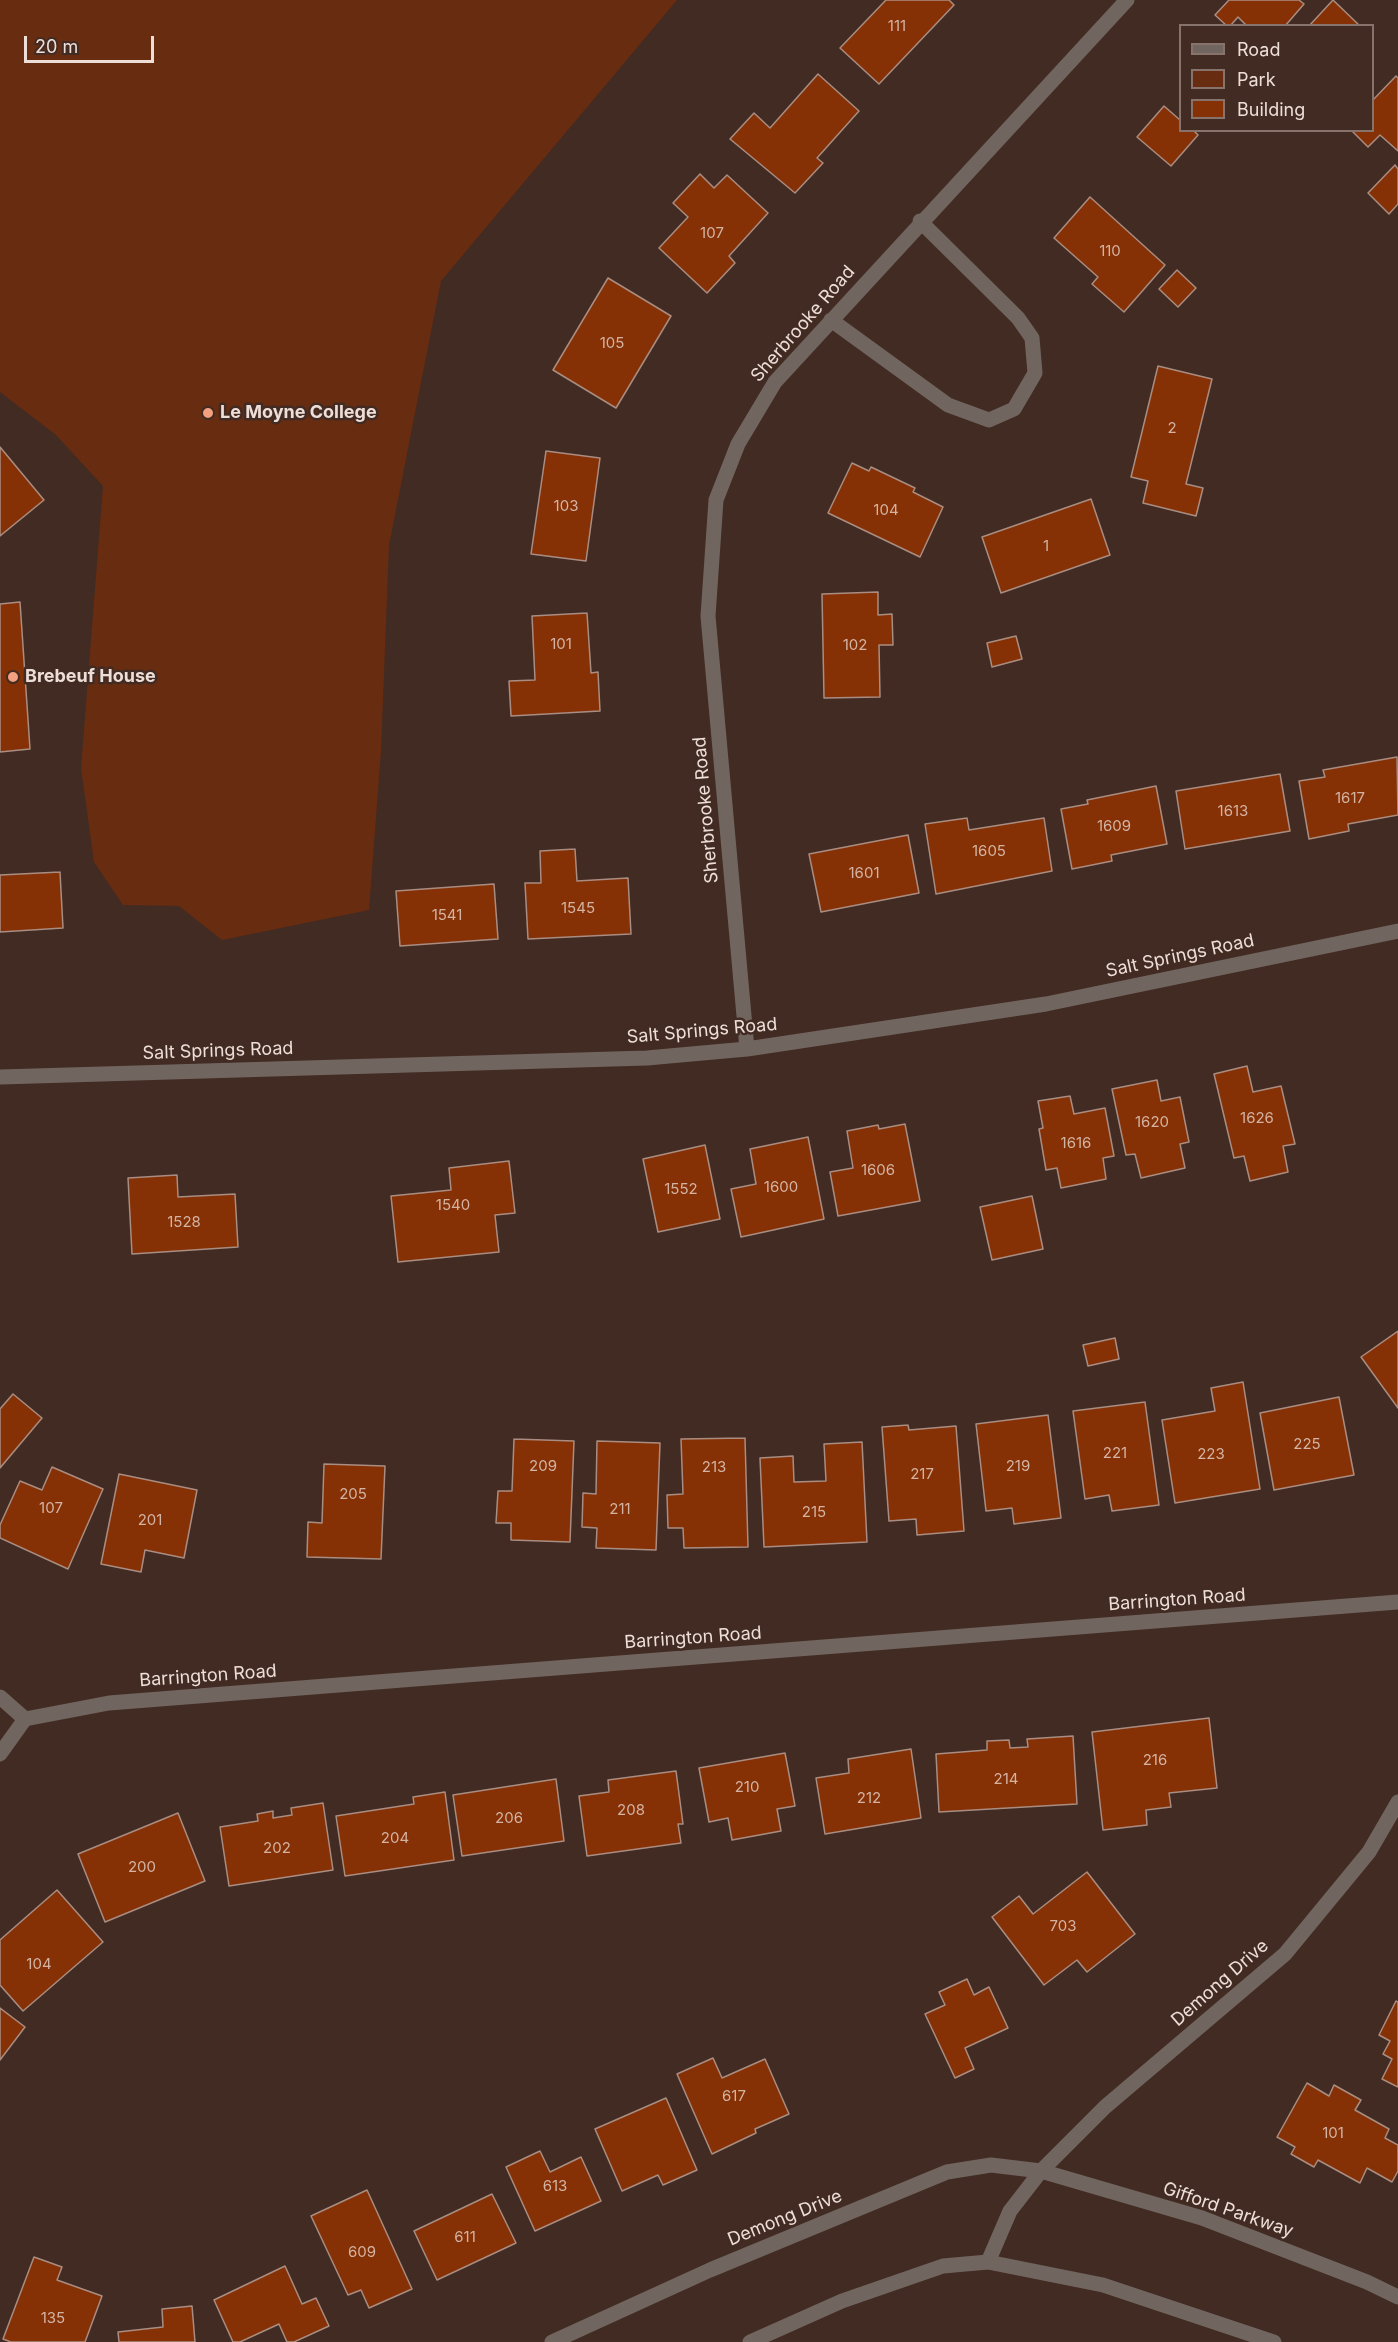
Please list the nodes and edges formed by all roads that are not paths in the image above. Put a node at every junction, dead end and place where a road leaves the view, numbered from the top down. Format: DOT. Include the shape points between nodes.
graph roads {
  1 [pos="1127,0"];
  2 [pos="920,222"];
  3 [pos="831,320"];
  4 [pos="1398,931"];
  5 [pos="747,1049"];
  6 [pos="0,1077"];
  7 [pos="1398,1602"];
  8 [pos="0,1697"];
  9 [pos="26,1719"];
  10 [pos="0,1754"];
  11 [pos="1398,1802"];
  12 [pos="1041,2171"];
  13 [pos="988,2262"];
  14 [pos="1398,2297"];
  15 [pos="552,2342"];
  16 [pos="750,2342"];
  17 [pos="1274,2342"];
  1 -- 2 [label="street, Sherbrooke Road"];
  2 -- 3 [label="street, Sherbrooke Road"];
  2 -- 3 [label="street" via="1018,318 1032,338 1035,374 1014,409 989,420 948,405"];
  3 -- 5 [label="street, Sherbrooke Road" via="775,381 738,444 716,500 708,616"];
  4 -- 5 [label="street, Salt Springs Road" via="1046,1004"];
  5 -- 6 [label="street, Salt Springs Road" via="647,1058"];
  7 -- 9 [label="street, Barrington Road" via="109,1703"];
  8 -- 9 [label="street"];
  9 -- 10 [label="street"];
  11 -- 12 [label="street, Demong Drive" via="1369,1852 1285,1954 1105,2108"];
  12 -- 13 [label="street, Demong Drive" via="1010,2211"];
  12 -- 14 [label="street, Gifford Parkway" via="1202,2218"];
  12 -- 15 [label="street, Demong Drive" via="991,2165 947,2172 710,2270"];
  13 -- 16 [label="street" via="943,2266 842,2301"];
  13 -- 17 [label="street" via="1103,2285"];
}
